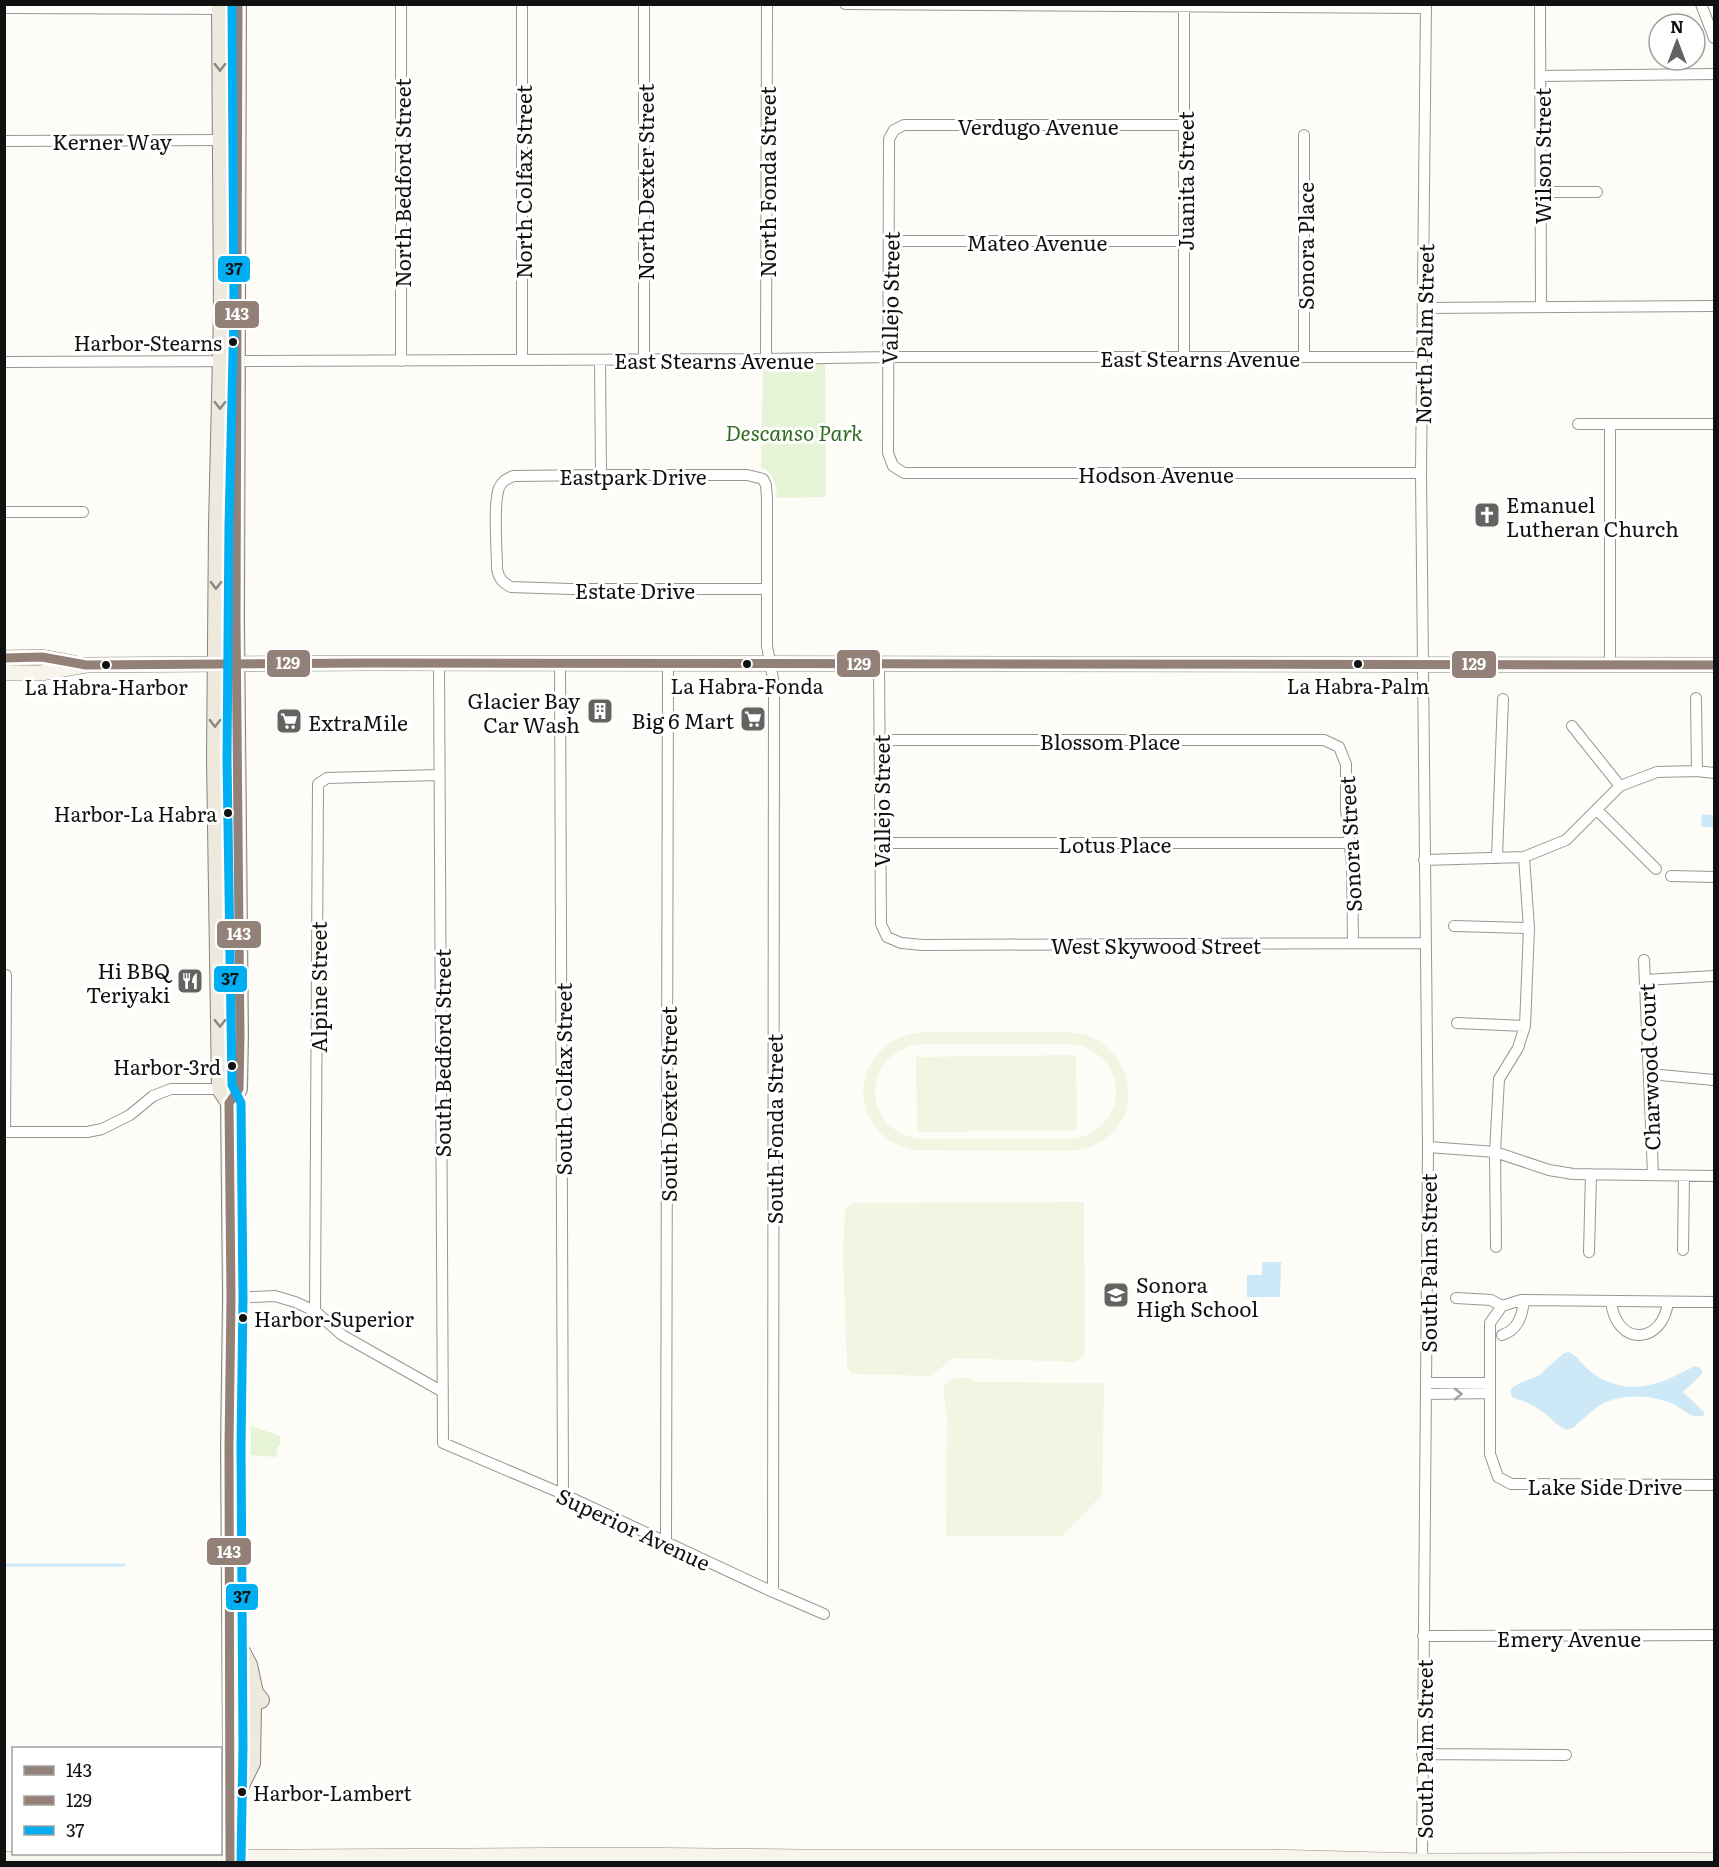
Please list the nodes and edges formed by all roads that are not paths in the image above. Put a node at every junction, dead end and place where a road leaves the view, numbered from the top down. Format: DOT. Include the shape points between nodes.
graph roads {
  1 [pos="401,4"];
  2 [pos="522,4"];
  3 [pos="645,4"];
  4 [pos="767,4"];
  5 [pos="845,4"];
  6 [pos="1540,4"];
  7 [pos="1701,4"];
  8 [pos="882,5"];
  9 [pos="996,5"];
  10 [pos="1184,5"];
  11 [pos="94,6"];
  12 [pos="1304,6"];
  13 [pos="1426,6"];
  14 [pos="220,7"];
  15 [pos="238,7"];
  16 [pos="4,8"];
  17 [pos="1714,38"];
  18 [pos="1714,74"];
  19 [pos="1540,76"];
  20 [pos="1184,125"];
  21 [pos="894,130"];
  22 [pos="1304,135"];
  23 [pos="220,140"];
  24 [pos="4,141"];
  25 [pos="1541,192"];
  26 [pos="1597,192"];
  27 [pos="890,241"];
  28 [pos="1184,241"];
  29 [pos="1714,306"];
  30 [pos="1423,308"];
  31 [pos="1541,308"];
  32 [pos="888,357"];
  33 [pos="1185,357"];
  34 [pos="1304,357"];
  35 [pos="1423,357"];
  36 [pos="766,359"];
  37 [pos="522,360"];
  38 [pos="600,360"];
  39 [pos="645,360"];
  40 [pos="400,361"];
  41 [pos="4,362"];
  42 [pos="229,362"];
  43 [pos="1578,424"];
  44 [pos="1610,424"];
  45 [pos="1714,424"];
  46 [pos="893,466"];
  47 [pos="1421,472"];
  48 [pos="601,475"];
  49 [pos="4,512"];
  50 [pos="83,512"];
  51 [pos="503,583"];
  52 [pos="768,589"];
  53 [pos="4,658"];
  54 [pos="439,664"];
  55 [pos="560,664"];
  56 [pos="668,664"];
  57 [pos="1422,664"];
  58 [pos="86,665"];
  59 [pos="215,665"];
  60 [pos="237,665"];
  61 [pos="770,665"];
  62 [pos="879,665"];
  63 [pos="1610,665"];
  64 [pos="1714,665"];
  65 [pos="4,673"];
  66 [pos="1696,698"];
  67 [pos="1503,699"];
  68 [pos="1572,726"];
  69 [pos="880,740"];
  70 [pos="1339,747"];
  71 [pos="1697,771"];
  72 [pos="1714,773"];
  73 [pos="438,775"];
  74 [pos="1620,786"];
  75 [pos="1597,810"];
  76 [pos="880,843"];
  77 [pos="1350,843"];
  78 [pos="1524,857"];
  79 [pos="1497,858"];
  80 [pos="1424,860"];
  81 [pos="1656,869"];
  82 [pos="1671,876"];
  83 [pos="1714,877"];
  84 [pos="1454,926"];
  85 [pos="1529,928"];
  86 [pos="886,937"];
  87 [pos="1353,943"];
  88 [pos="1426,943"];
  89 [pos="1644,960"];
  90 [pos="6,975"];
  91 [pos="1714,976"];
  92 [pos="1645,980"];
  93 [pos="1457,1023"];
  94 [pos="1525,1026"];
  95 [pos="1649,1074"];
  96 [pos="1714,1080"];
  97 [pos="224,1096"];
  98 [pos="5,1132"];
  99 [pos="1428,1147"];
  100 [pos="1495,1152"];
  101 [pos="1591,1174"];
  102 [pos="1653,1174"];
  103 [pos="1684,1176"];
  104 [pos="1714,1176"];
  105 [pos="1496,1248"];
  106 [pos="1683,1250"];
  107 [pos="1589,1252"];
  108 [pos="231,1298"];
  109 [pos="1456,1298"];
  110 [pos="1524,1301"];
  111 [pos="1606,1302"];
  112 [pos="1668,1302"];
  113 [pos="1714,1302"];
  114 [pos="1502,1306"];
  115 [pos="315,1311"];
  116 [pos="1502,1335"];
  117 [pos="1490,1388"];
  118 [pos="1426,1389"];
  119 [pos="443,1392"];
  120 [pos="443,1443"];
  121 [pos="1714,1485"];
  122 [pos="563,1494"];
  123 [pos="666,1543"];
  124 [pos="773,1592"];
  125 [pos="824,1614"];
  126 [pos="230,1630"];
  127 [pos="1714,1635"];
  128 [pos="1423,1636"];
  129 [pos="1422,1754"];
  130 [pos="1566,1755"];
  131 [pos="230,1808"];
  132 [pos="4,1859"];
  133 [pos="1714,1860"];
  134 [pos="230,1861"];
  135 [pos="1422,1862"];
  1 -- 40 [label="street, North Bedford Street"];
  2 -- 37 [label="street, North Colfax Street"];
  3 -- 39 [label="street, North Dexter Street"];
  4 -- 36 [label="street, North Fonda Street"];
  5 -- 8 [label="street"];
  6 -- 19 [label="street, Wilson Street"];
  7 -- 17 [label="street"];
  8 -- 9 [label="street"];
  9 -- 10 [label="street"];
  10 -- 12 [label="street"];
  10 -- 20 [label="street, Juanita Street"];
  11 -- 14 [label="street"];
  11 -- 16 [label="street"];
  12 -- 13 [label="street"];
  13 -- 30 [label="street, North Palm Street"];
  14 -- 15 [label="street"];
  14 -- 23 [label="main road, one-way"];
  15 -- 42 [label="main road"];
  18 -- 19 [label="street"];
  19 -- 25 [label="street, Wilson Street"];
  20 -- 21 [label="street, Verdugo Avenue" via="904,125"];
  20 -- 28 [label="street, Juanita Street"];
  21 -- 27 [label="street, Vallejo Street" via="889,139"];
  22 -- 34 [label="street, Sonora Place"];
  23 -- 24 [label="street, Kerner Way"];
  23 -- 42 [label="main road"];
  25 -- 26 [label="street"];
  25 -- 31 [label="street, Wilson Street"];
  27 -- 28 [label="street, Mateo Avenue"];
  27 -- 32 [label="street, Vallejo Street"];
  28 -- 33 [label="street, Juanita Street"];
  29 -- 31 [label="street"];
  30 -- 31 [label="street"];
  30 -- 35 [label="street, North Palm Street"];
  32 -- 33 [label="street, East Stearns Avenue"];
  32 -- 36 [label="street, East Stearns Avenue"];
  32 -- 46 [label="street, Vallejo Street" via="888,453"];
  33 -- 34 [label="street, East Stearns Avenue"];
  34 -- 35 [label="street, East Stearns Avenue"];
  35 -- 47 [label="street, North Palm Street"];
  36 -- 39 [label="street, East Stearns Avenue"];
  37 -- 38 [label="street, East Stearns Avenue"];
  37 -- 40 [label="street, East Stearns Avenue"];
  38 -- 39 [label="street, East Stearns Avenue"];
  38 -- 48 [label="street"];
  40 -- 42 [label="street, East Stearns Avenue"];
  41 -- 42 [label="street, East Stearns Avenue"];
  42 -- 59 [label="main road, one-way"];
  42 -- 60 [label="main road"];
  43 -- 44 [label="street"];
  44 -- 45 [label="street"];
  44 -- 63 [label="street"];
  46 -- 47 [label="street, Hodson Avenue" via="904,474"];
  47 -- 57 [label="street, North Palm Street"];
  48 -- 51 [label="street, Eastpark Drive" via="513,476 504,480 497,500 497,569"];
  48 -- 52 [label="street, Eastpark Drive" via="747,475 763,479 768,500"];
  49 -- 50 [label="street"];
  51 -- 52 [label="street, Estate Drive" via="522,588"];
  52 -- 61 [label="street"];
  53 -- 58 [label="main road" via="42,657"];
  54 -- 55 [label="main road"];
  54 -- 60 [label="main road"];
  54 -- 73 [label="street, South Bedford Street"];
  55 -- 56 [label="main road"];
  55 -- 122 [label="street, South Colfax Street"];
  56 -- 61 [label="main road"];
  56 -- 123 [label="street, South Dexter Street"];
  57 -- 62 [label="main road"];
  57 -- 63 [label="main road"];
  57 -- 80 [label="street, South Palm Street"];
  58 -- 59 [label="main road"];
  58 -- 65 [label="main road" via="41,673"];
  59 -- 60 [label="main road"];
  59 -- 97 [label="main road, one-way" via="216,917"];
  60 -- 97 [label="main road" via="239,1089"];
  61 -- 62 [label="main road"];
  61 -- 124 [label="street, South Fonda Street" via="774,684"];
  62 -- 69 [label="street, Vallejo Street"];
  63 -- 64 [label="main road"];
  66 -- 71 [label="street"];
  67 -- 79 [label="street"];
  68 -- 74 [label="street"];
  69 -- 70 [label="street, Blossom Place" via="1324,740"];
  69 -- 76 [label="street, Vallejo Street"];
  70 -- 77 [label="street, Sonora Street" via="1346,764"];
  71 -- 72 [label="street"];
  71 -- 74 [label="street" via="1657,772"];
  73 -- 115 [label="street, Alpine Street" via="327,778 318,784"];
  73 -- 119 [label="street, South Bedford Street"];
  74 -- 75 [label="street"];
  75 -- 78 [label="street" via="1566,840"];
  75 -- 81 [label="street"];
  76 -- 77 [label="street, Lotus Place"];
  76 -- 86 [label="street, Vallejo Street" via="881,924"];
  77 -- 87 [label="street, Sonora Street"];
  78 -- 79 [label="street"];
  78 -- 85 [label="street"];
  79 -- 80 [label="street"];
  80 -- 88 [label="street, South Palm Street"];
  82 -- 83 [label="street"];
  84 -- 85 [label="street"];
  85 -- 94 [label="street"];
  86 -- 87 [label="street, West Skywood Street" via="901,944 923,945"];
  87 -- 88 [label="street, West Skywood Street"];
  88 -- 99 [label="street, South Palm Street"];
  89 -- 92 [label="street, Charwood Court"];
  90 -- 98 [label="street"];
  91 -- 92 [label="street"];
  92 -- 95 [label="street, Charwood Court"];
  93 -- 94 [label="street"];
  94 -- 100 [label="street" via="1518,1048 1500,1079"];
  95 -- 96 [label="street"];
  95 -- 102 [label="street, Charwood Court"];
  97 -- 98 [label="street" via="171,1089 102,1129"];
  97 -- 108 [label="main road"];
  99 -- 100 [label="street"];
  99 -- 118 [label="street, South Palm Street"];
  100 -- 101 [label="street" via="1549,1170"];
  100 -- 105 [label="street"];
  101 -- 102 [label="street"];
  101 -- 107 [label="street"];
  102 -- 103 [label="street"];
  103 -- 104 [label="street"];
  103 -- 106 [label="street"];
  108 -- 115 [label="street" via="274,1296"];
  108 -- 126 [label="main road"];
  109 -- 114 [label="street" via="1491,1300"];
  110 -- 111 [label="street"];
  110 -- 114 [label="street"];
  110 -- 116 [label="street" via="1520,1319"];
  111 -- 112 [label="street"];
  111 -- 112 [label="street" via="1624,1331 1637,1335 1653,1332 1663,1320"];
  112 -- 113 [label="street"];
  114 -- 117 [label="street" via="1490,1323"];
  115 -- 119 [label="street" via="342,1335"];
  117 -- 118 [label="street"];
  117 -- 121 [label="street, Lake Side Drive" via="1490,1454 1498,1477 1511,1484"];
  118 -- 128 [label="street, South Palm Street"];
  119 -- 120 [label="street, South Bedford Street"];
  120 -- 122 [label="street, Superior Avenue"];
  122 -- 123 [label="street, Superior Avenue"];
  123 -- 124 [label="street, Superior Avenue"];
  124 -- 125 [label="street, Superior Avenue"];
  126 -- 131 [label="main road"];
  126 -- 131 [label="main road" via="249,1665 257,1703 252,1763"];
  127 -- 128 [label="street, Emery Avenue"];
  128 -- 129 [label="street, South Palm Street"];
  129 -- 130 [label="street"];
  129 -- 135 [label="street, South Palm Street"];
  131 -- 134 [label="main road"];
  132 -- 134 [label="main road"];
  133 -- 135 [label="main road"];
  134 -- 135 [label="main road" via="630,1855 1269,1857"];
}
